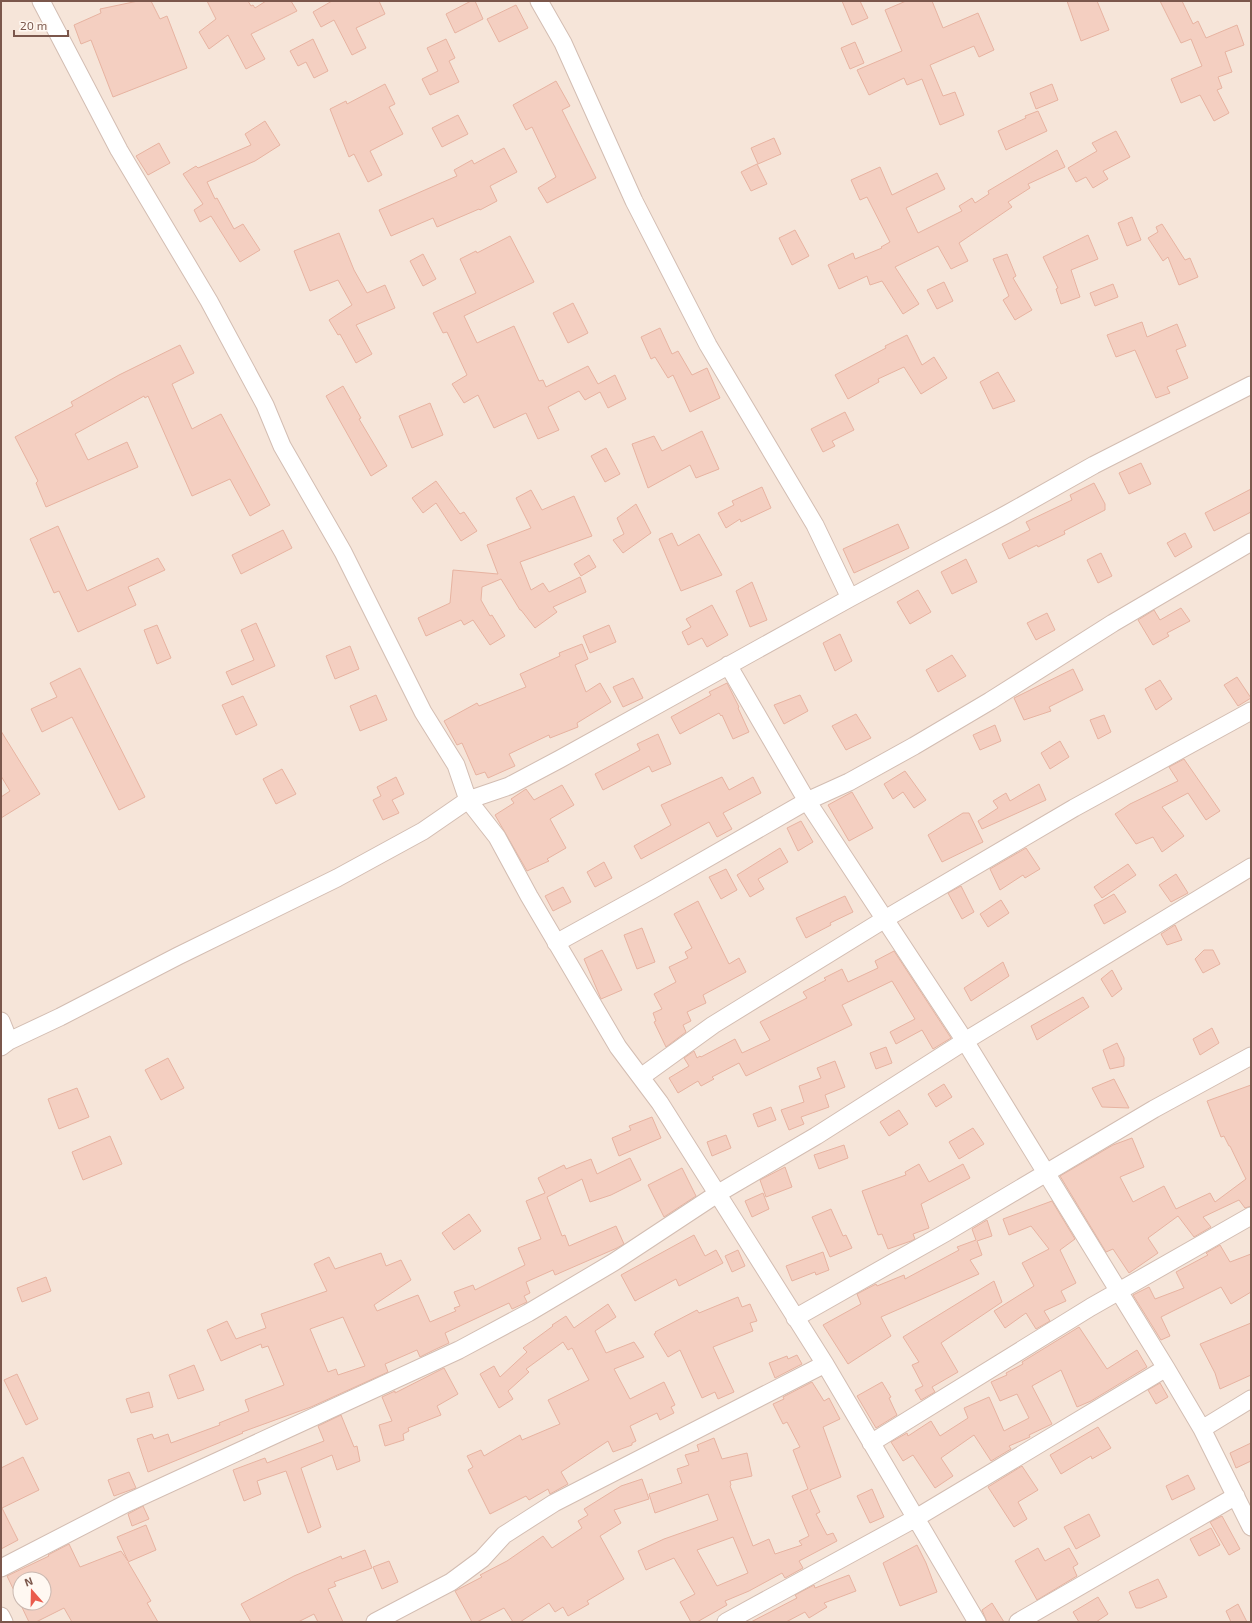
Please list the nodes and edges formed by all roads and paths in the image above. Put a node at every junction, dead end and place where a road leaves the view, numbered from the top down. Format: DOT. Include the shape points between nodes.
graph roads {
  1 [pos="41,1"];
  2 [pos="539,1"];
  3 [pos="1251,385"];
  4 [pos="1251,542"];
  5 [pos="850,598"];
  6 [pos="728,665"];
  7 [pos="1251,711"];
  8 [pos="468,800"];
  9 [pos="807,801"];
  10 [pos="1251,867"];
  11 [pos="885,919"];
  12 [pos="556,943"];
  13 [pos="1,1021"];
  14 [pos="964,1041"];
  15 [pos="5,1044"];
  16 [pos="1251,1056"];
  17 [pos="641,1077"];
  18 [pos="1046,1174"];
  19 [pos="717,1194"];
  20 [pos="1251,1216"];
  21 [pos="1118,1292"];
  22 [pos="796,1318"];
  23 [pos="825,1364"];
  24 [pos="1166,1368"];
  25 [pos="1251,1399"];
  26 [pos="1202,1429"];
  27 [pos="871,1443"];
  28 [pos="1236,1496"];
  29 [pos="916,1518"];
  30 [pos="1251,1527"];
  31 [pos="1,1568"];
  32 [pos="1,1616"];
  33 [pos="4,1622"];
  34 [pos="375,1622"];
  35 [pos="726,1622"];
  36 [pos="977,1622"];
  37 [pos="1018,1622"];
  1 -- 8 [label="street" via="119,150 209,301 265,405 282,446 343,552 423,712 456,765"];
  2 -- 5 [label="street" via="563,43 634,201 708,345 815,525"];
  3 -- 5 [label="street" via="1094,465"];
  4 -- 9 [label="street" via="1113,623 990,701 849,782"];
  5 -- 6 [label="street"];
  6 -- 8 [label="street" via="509,786"];
  6 -- 9 [label="street"];
  7 -- 11 [label="street" via="1074,808"];
  8 -- 12 [label="street" via="497,837"];
  8 -- 15 [label="street" via="423,831 337,878 184,952"];
  9 -- 11 [label="street"];
  9 -- 12 [label="street"];
  10 -- 14 [label="street"];
  11 -- 14 [label="street"];
  11 -- 17 [label="street" via="713,1025"];
  12 -- 17 [label="street" via="618,1047"];
  13 -- 15 [label="street"];
  14 -- 18 [label="street"];
  14 -- 19 [label="street" via="816,1136"];
  16 -- 18 [label="street" via="1154,1109"];
  17 -- 19 [label="street"];
  18 -- 21 [label="street"];
  18 -- 22 [label="street"];
  19 -- 22 [label="street"];
  19 -- 31 [label="street" via="608,1266 459,1350 127,1503"];
  20 -- 21 [label="street"];
  21 -- 24 [label="street"];
  21 -- 27 [label="street" via="1019,1350"];
  22 -- 23 [label="street"];
  23 -- 27 [label="street"];
  23 -- 34 [label="street" via="536,1514 504,1535 482,1559 451,1582"];
  24 -- 26 [label="street"];
  24 -- 29 [label="street"];
  25 -- 26 [label="street"];
  26 -- 28 [label="street"];
  27 -- 29 [label="street"];
  28 -- 30 [label="street"];
  28 -- 37 [label="street"];
  29 -- 35 [label="street"];
  29 -- 36 [label="street"];
  32 -- 33 [label="street"];
}
